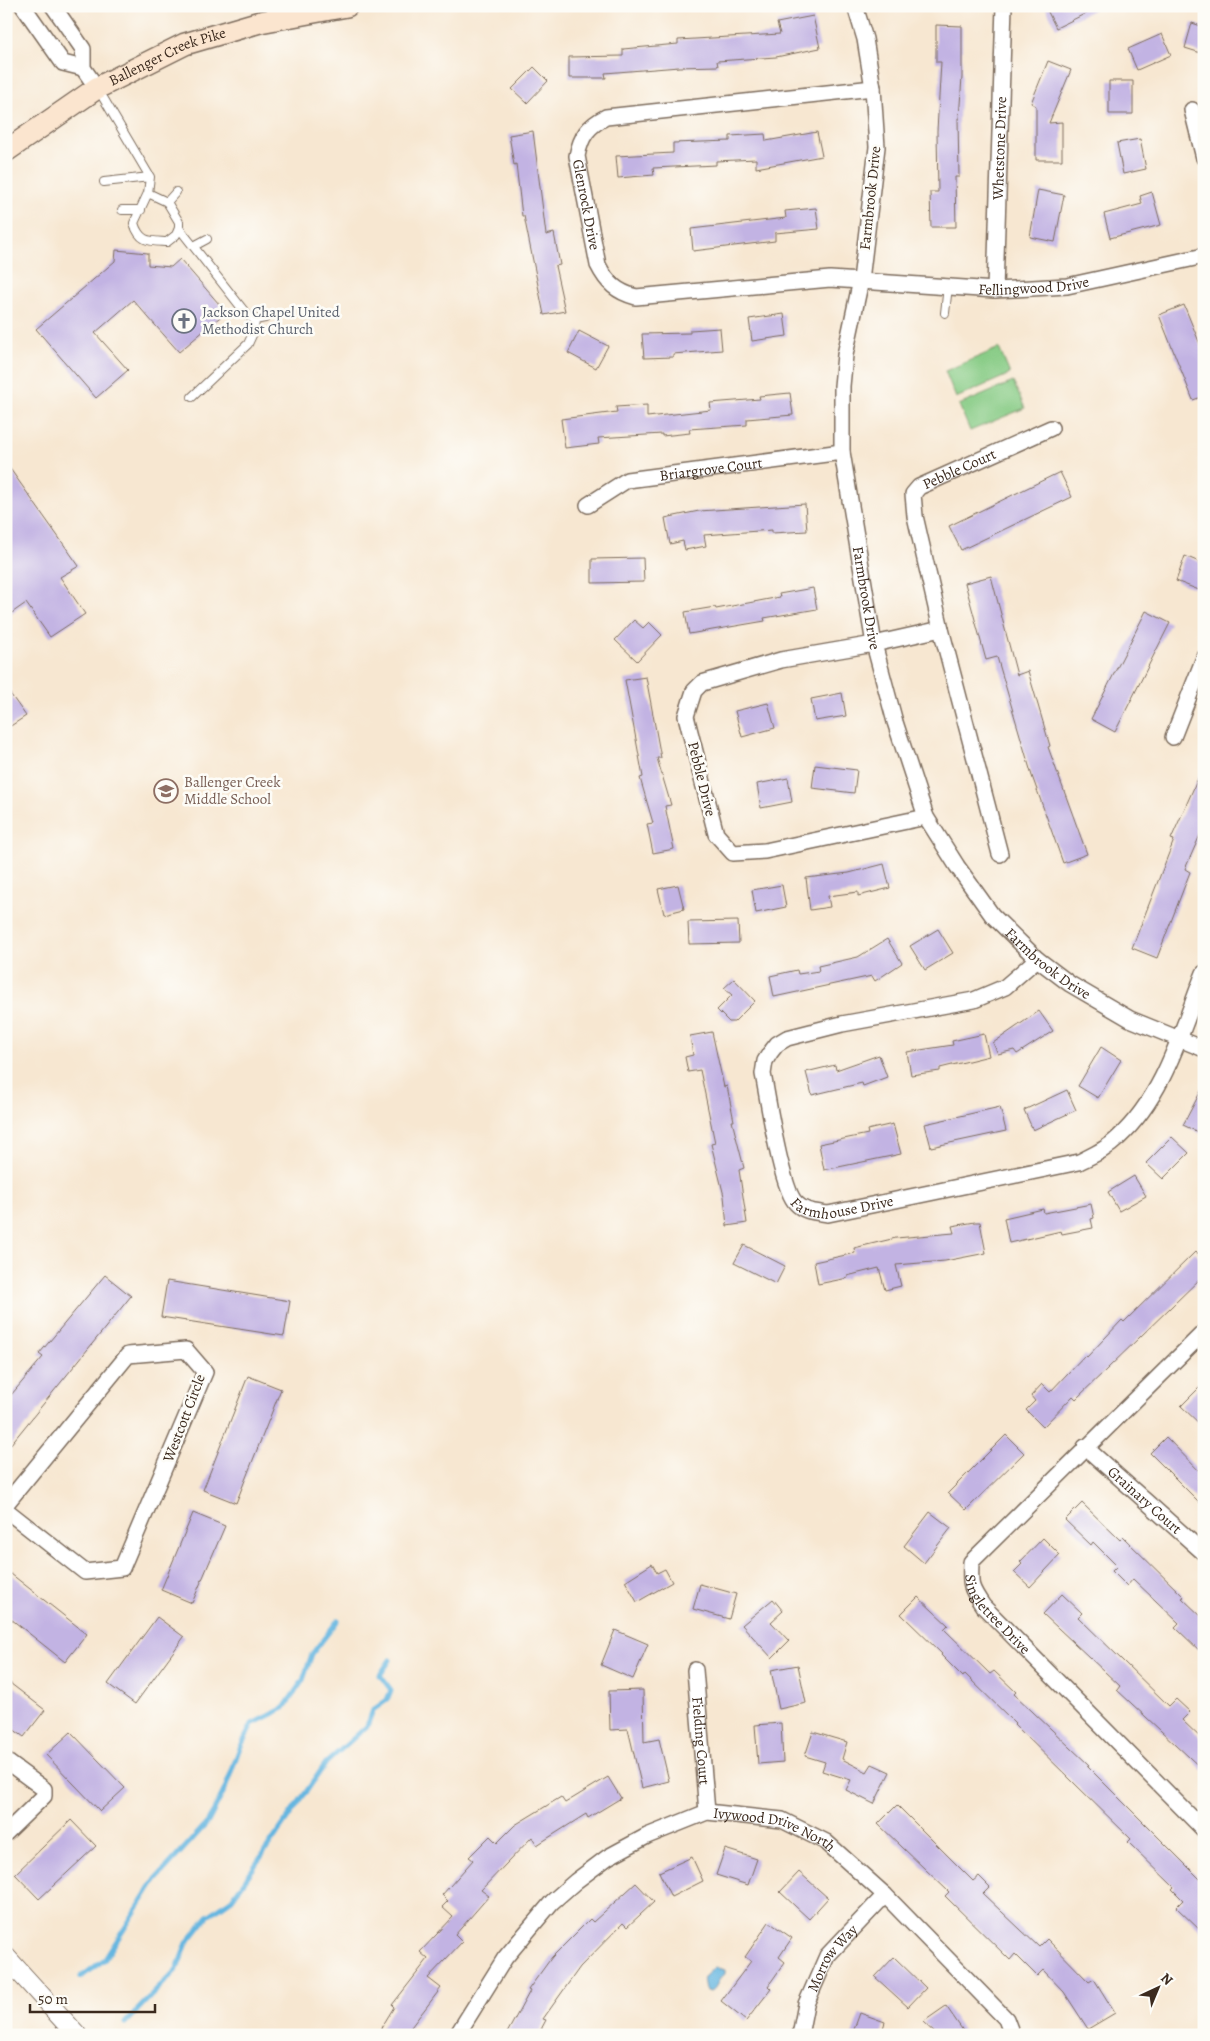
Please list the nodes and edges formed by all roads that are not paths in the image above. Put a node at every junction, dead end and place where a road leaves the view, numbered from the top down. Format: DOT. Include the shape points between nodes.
graph roads {
  1 [pos="23,6"];
  2 [pos="53,6"];
  3 [pos="347,6"];
  4 [pos="855,6"];
  5 [pos="1004,6"];
  6 [pos="82,68"];
  7 [pos="97,88"];
  8 [pos="874,88"];
  9 [pos="1192,110"];
  10 [pos="6,152"];
  11 [pos="1204,158"];
  12 [pos="150,177"];
  13 [pos="104,182"];
  14 [pos="176,192"];
  15 [pos="148,193"];
  16 [pos="167,202"];
  17 [pos="122,210"];
  18 [pos="141,210"];
  19 [pos="179,228"];
  20 [pos="206,239"];
  21 [pos="194,246"];
  22 [pos="1204,256"];
  23 [pos="861,280"];
  24 [pos="948,286"];
  25 [pos="995,290"];
  26 [pos="946,313"];
  27 [pos="265,318"];
  28 [pos="256,320"];
  29 [pos="192,398"];
  30 [pos="1051,428"];
  31 [pos="842,452"];
  32 [pos="588,505"];
  33 [pos="941,629"];
  34 [pos="874,644"];
  35 [pos="1204,658"];
  36 [pos="1200,682"];
  37 [pos="1173,737"];
  38 [pos="926,817"];
  39 [pos="1000,854"];
  40 [pos="1037,959"];
  41 [pos="1204,973"];
  42 [pos="1178,1039"];
  43 [pos="1204,1049"];
  44 [pos="1204,1332"];
  45 [pos="1086,1448"];
  46 [pos="6,1504"];
  47 [pos="6,1510"];
  48 [pos="1204,1553"];
  49 [pos="695,1670"];
  50 [pos="6,1761"];
  51 [pos="707,1812"];
  52 [pos="1204,1830"];
  53 [pos="6,1833"];
  54 [pos="885,1894"];
  55 [pos="6,1957"];
  56 [pos="77,2035"];
  57 [pos="457,2035"];
  58 [pos="800,2035"];
  59 [pos="1012,2035"];
  1 -- 6 [label="street" via="63,62"];
  2 -- 6 [label="street" via="83,49"];
  3 -- 7 [label="main road, Ballenger Creek Pike" via="260,22 185,44"];
  4 -- 8 [label="street, Farmbrook Drive"];
  5 -- 25 [label="street, Whetstone Drive"];
  6 -- 7 [label="street"];
  7 -- 10 [label="main road, Ballenger Creek Pike"];
  7 -- 12 [label="lane"];
  8 -- 23 [label="street, Farmbrook Drive" via="877,146"];
  8 -- 23 [label="street, Glenrock Drive" via="606,117 585,132 577,156 598,265 612,287 623,294 649,297 830,279"];
  9 -- 11 [label="street"];
  12 -- 13 [label="lane"];
  12 -- 15 [label="lane"];
  14 -- 16 [label="lane"];
  15 -- 16 [label="lane"];
  15 -- 18 [label="lane"];
  16 -- 19 [label="lane" via="179,222"];
  17 -- 18 [label="lane"];
  18 -- 19 [label="lane" via="134,224 143,239 167,242 176,236"];
  19 -- 21 [label="lane"];
  20 -- 21 [label="lane"];
  21 -- 28 [label="lane" via="248,316"];
  22 -- 25 [label="street, Fellingwood Drive" via="1067,286"];
  23 -- 24 [label="street, Fellingwood Drive"];
  23 -- 31 [label="street, Farmbrook Drive" via="845,355"];
  24 -- 25 [label="street, Fellingwood Drive"];
  24 -- 26 [label="lane"];
  27 -- 28 [label="lane"];
  28 -- 29 [label="lane" via="248,344"];
  30 -- 33 [label="street, Pebble Court" via="918,487 913,494 915,516"];
  31 -- 32 [label="street, Briargrove Court" via="627,480"];
  31 -- 34 [label="street, Farmbrook Drive"];
  33 -- 34 [label="street"];
  33 -- 39 [label="street, Pebble Court"];
  34 -- 38 [label="street, Farmbrook Drive"];
  34 -- 38 [label="street, Pebble Drive" via="781,660 702,684 694,691 686,716 716,834 733,853 765,851"];
  35 -- 36 [label="street"];
  36 -- 37 [label="street"];
  38 -- 40 [label="street, Farmbrook Drive" via="992,916"];
  40 -- 42 [label="street, Farmbrook Drive" via="1070,984 1130,1019"];
  40 -- 42 [label="street, Farmhouse Drive" via="1005,987 974,1000 842,1024 787,1038 777,1044 765,1061 764,1074 782,1168 794,1202 803,1209 828,1214 1079,1162 1117,1140 1148,1104 1161,1082"];
  41 -- 42 [label="street"];
  42 -- 43 [label="street, Farmbrook Drive"];
  44 -- 45 [label="street, Singletree Drive"];
  45 -- 48 [label="street, Grainary Court"];
  45 -- 52 [label="street, Singletree Drive" via="971,1562 971,1588 983,1606"];
  46 -- 47 [label="street, Westcott Circle" via="128,1355 186,1350 205,1372 122,1568 85,1572"];
  49 -- 51 [label="street, Fielding Court"];
  50 -- 53 [label="street" via="44,1789 44,1796"];
  51 -- 54 [label="street, Ivywood Drive North" via="782,1820 826,1842"];
  51 -- 57 [label="street, Ivywood Drive North" via="647,1836 608,1857 552,1902 505,1958"];
  54 -- 58 [label="street, Morrow Way" via="827,1956 806,2004"];
  54 -- 59 [label="street, Ivywood Drive North" via="1006,2019"];
  55 -- 56 [label="street"];
}
